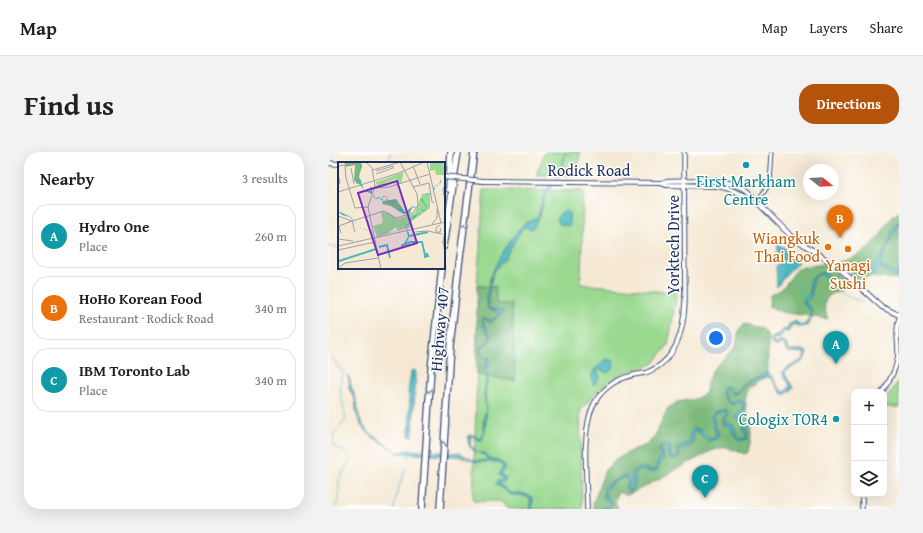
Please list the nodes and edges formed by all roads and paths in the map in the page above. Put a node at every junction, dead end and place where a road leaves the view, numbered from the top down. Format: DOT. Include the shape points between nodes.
graph roads {
  1 [pos="451,152"];
  2 [pos="458,152"];
  3 [pos="474,152"];
  4 [pos="684,152"];
  5 [pos="772,152"];
  6 [pos="328,163"];
  7 [pos="338,164"];
  8 [pos="445,177"];
  9 [pos="684,182"];
  10 [pos="756,200"];
  11 [pos="448,215"];
  12 [pos="445,238"];
  13 [pos="442,269"];
  14 [pos="899,316"];
  15 [pos="884,389"];
  16 [pos="862,497"];
  17 [pos="421,509"];
  18 [pos="441,509"];
  19 [pos="587,509"];
  20 [pos="862,509"];
  1 -- 11 [label="highway"];
  2 -- 11 [label="highway"];
  18 -- 3 [label="highway, Highway 407, one-way" via="450,347"];
  4 -- 9 [label="street, Yorktech Drive"];
  5 -- 10 [label="street" via="770,183"];
  6 -- 7 [label="main road"];
  8 -- 9 [label="main road, Rodick Road, bridge" via="561,183 666,185"];
  9 -- 10 [label="main road, Rodick Road" via="726,188"];
  9 -- 19 [label="street, Yorktech Drive" via="684,321 679,338 666,359 647,372 618,380 598,397 592,407 586,434"];
  10 -- 14 [label="main road, Rodick Road" via="790,235 844,272 882,307"];
  11 -- 12 [label="highway"];
  13 -- 17 [label="highway, Highway 407, one-way" via="431,369"];
  14 -- 15 [label="street" via="896,329 896,368"];
  16 -- 20 [label="street"];
}
